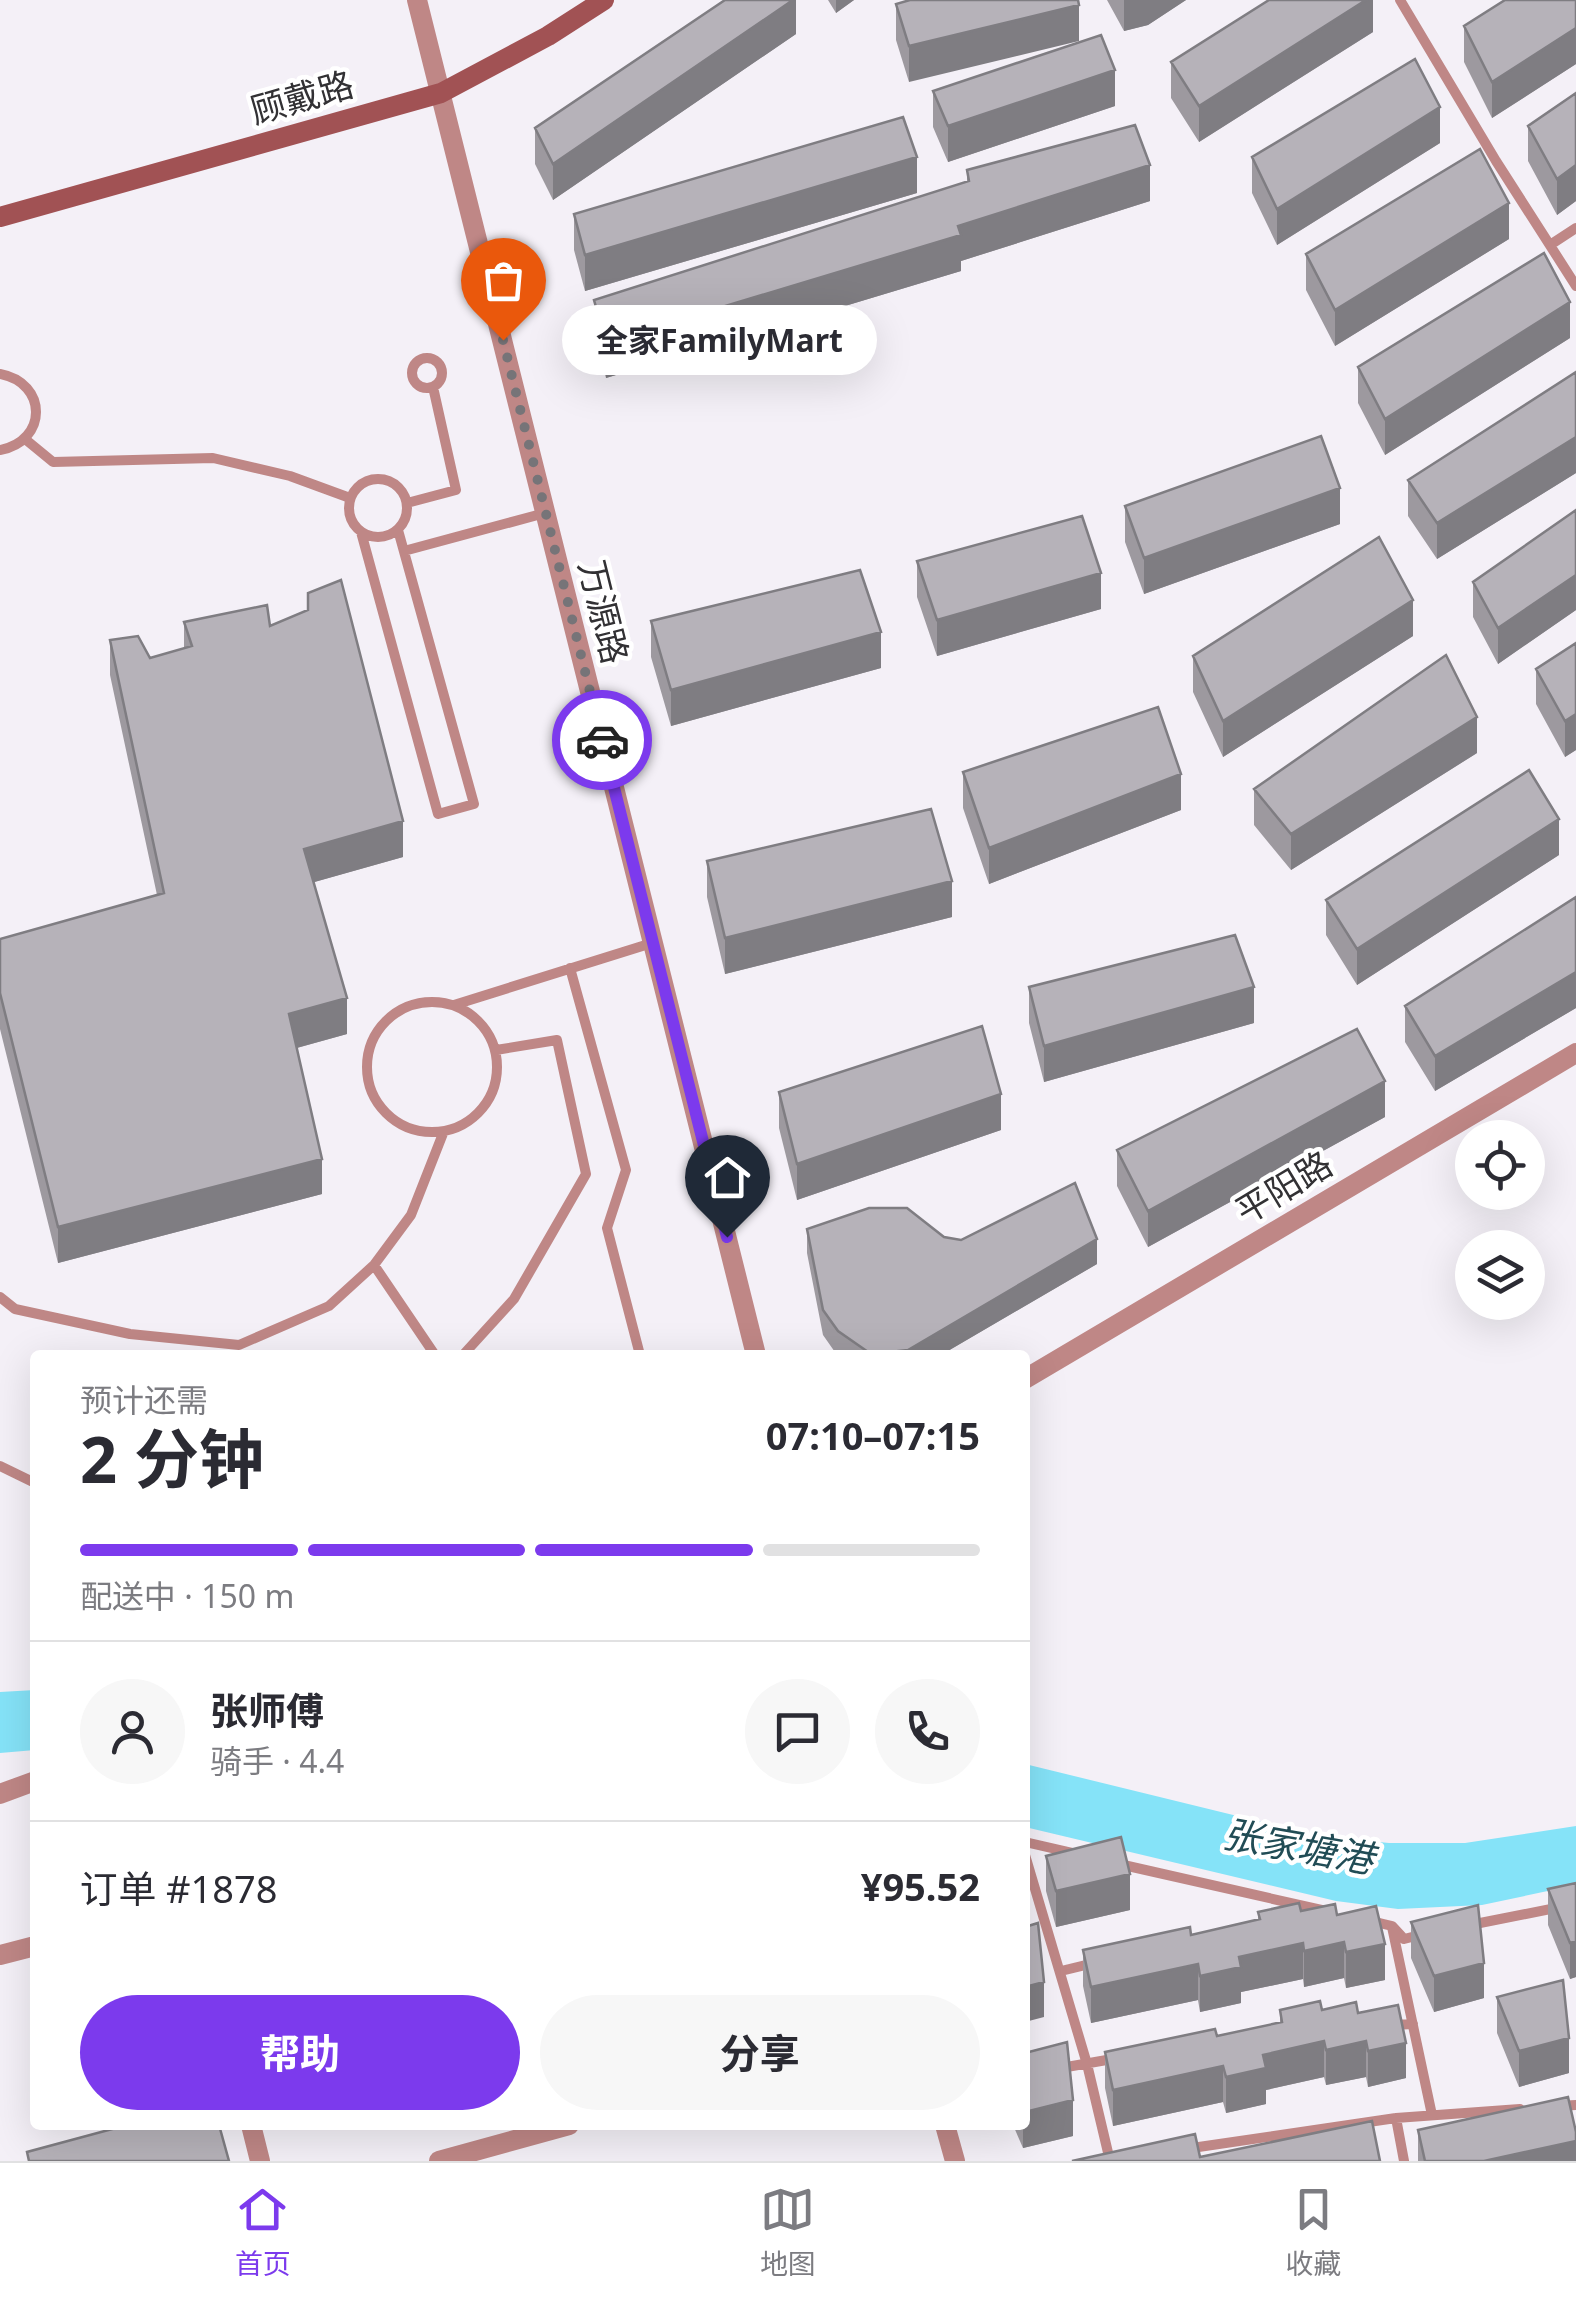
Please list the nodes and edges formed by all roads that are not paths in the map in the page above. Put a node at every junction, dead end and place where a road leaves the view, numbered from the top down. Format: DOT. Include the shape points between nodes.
graph roads {
  1 [pos="418,0"];
  2 [pos="604,0"];
  3 [pos="1400,0"];
  4 [pos="440,93"];
  5 [pos="0,217"];
  6 [pos="1576,228"];
  7 [pos="1550,245"];
  8 [pos="1576,286"];
  9 [pos="0,374"];
  10 [pos="432,387"];
  11 [pos="25,439"];
  12 [pos="0,450"];
  13 [pos="350,498"];
  14 [pos="407,503"];
  15 [pos="545,513"];
  16 [pos="398,530"];
  17 [pos="361,532"];
  18 [pos="404,551"];
  19 [pos="652,943"];
  20 [pos="570,968"];
  21 [pos="454,1005"];
  22 [pos="496,1050"];
  23 [pos="1576,1053"];
  24 [pos="444,1131"];
  25 [pos="374,1265"];
  26 [pos="0,1297"];
  27 [pos="432,1350"];
  28 [pos="468,1350"];
  29 [pos="639,1350"];
  30 [pos="755,1350"];
  31 [pos="1030,1377"];
  32 [pos="0,1466"];
  33 [pos="30,1481"];
  34 [pos="30,1783"];
  35 [pos="0,1794"];
  36 [pos="1030,1843"];
  37 [pos="1082,1856"];
  38 [pos="1102,1860"];
  39 [pos="1030,1878"];
  40 [pos="1576,1904"];
  41 [pos="1312,1908"];
  42 [pos="1293,1913"];
  43 [pos="1344,1915"];
  44 [pos="1360,1919"];
  45 [pos="1392,1926"];
  46 [pos="1461,1927"];
  47 [pos="1442,1931"];
  48 [pos="30,1947"];
  49 [pos="0,1956"];
  50 [pos="1100,1961"];
  51 [pos="1061,1971"];
  52 [pos="1413,2024"];
  53 [pos="1373,2025"];
  54 [pos="1122,2058"];
  55 [pos="1087,2064"];
  56 [pos="1040,2071"];
  57 [pos="1576,2105"];
  58 [pos="1432,2116"];
  59 [pos="1396,2118"];
  60 [pos="252,2130"];
  61 [pos="551,2130"];
  62 [pos="947,2130"];
  63 [pos="1207,2144"];
  64 [pos="1171,2152"];
  65 [pos="260,2161"];
  66 [pos="439,2161"];
  67 [pos="954,2161"];
  68 [pos="1110,2161"];
  69 [pos="1211,2161"];
  70 [pos="1404,2161"];
  1 -- 4 [label="street, 万源路"];
  2 -- 4 [label="main road, 顾戴路"];
  3 -- 7 [label="lane"];
  4 -- 5 [label="main road, 顾戴路"];
  4 -- 15 [label="street, 万源路"];
  6 -- 7 [label="lane"];
  7 -- 8 [label="lane"];
  9 -- 11 [label="lane" via="24,384 36,404"];
  10 -- 14 [label="lane" via="456,490"];
  11 -- 12 [label="lane"];
  11 -- 13 [label="lane" via="53,462 212,458"];
  13 -- 14 [label="lane" via="362,483 380,478 398,486"];
  13 -- 17 [label="lane" via="350,516"];
  14 -- 16 [label="lane"];
  15 -- 18 [label="lane"];
  15 -- 19 [label="street, 万源路"];
  16 -- 17 [label="lane" via="380,537"];
  16 -- 18 [label="lane"];
  17 -- 18 [label="lane" via="438,814 474,804"];
  19 -- 20 [label="lane"];
  19 -- 30 [label="street, 万源路"];
  20 -- 21 [label="lane"];
  20 -- 29 [label="lane" via="626,1170 607,1228"];
  21 -- 22 [label="lane" via="488,1030"];
  21 -- 24 [label="lane" via="432,1001 392,1015 377,1031 368,1061 372,1092 384,1111 401,1124"];
  22 -- 24 [label="lane" via="498,1072 487,1102 464,1124"];
  22 -- 28 [label="lane" via="557,1040 586,1174 514,1298"];
  23 -- 31 [label="street, 平阳路"];
  24 -- 25 [label="lane" via="412,1214"];
  25 -- 26 [label="lane" via="329,1306 239,1345 130,1334 15,1310"];
  25 -- 27 [label="lane"];
  32 -- 33 [label="lane"];
  34 -- 35 [label="street"];
  36 -- 37 [label="lane"];
  38 -- 41 [label="lane"];
  39 -- 51 [label="lane" via="1042,1932"];
  40 -- 46 [label="lane"];
  41 -- 42 [label="lane"];
  41 -- 43 [label="lane"];
  44 -- 45 [label="lane"];
  45 -- 47 [label="lane" via="1404,1938"];
  45 -- 52 [label="lane"];
  48 -- 49 [label="street"];
  50 -- 51 [label="lane"];
  51 -- 55 [label="lane"];
  52 -- 53 [label="lane"];
  52 -- 58 [label="lane"];
  54 -- 55 [label="lane"];
  55 -- 56 [label="lane"];
  55 -- 68 [label="lane"];
  57 -- 58 [label="lane"];
  58 -- 59 [label="lane"];
  59 -- 63 [label="lane"];
  59 -- 70 [label="lane"];
  60 -- 65 [label="street"];
  61 -- 66 [label="street"];
  62 -- 67 [label="street"];
  63 -- 64 [label="lane"];
  63 -- 69 [label="lane"];
}
